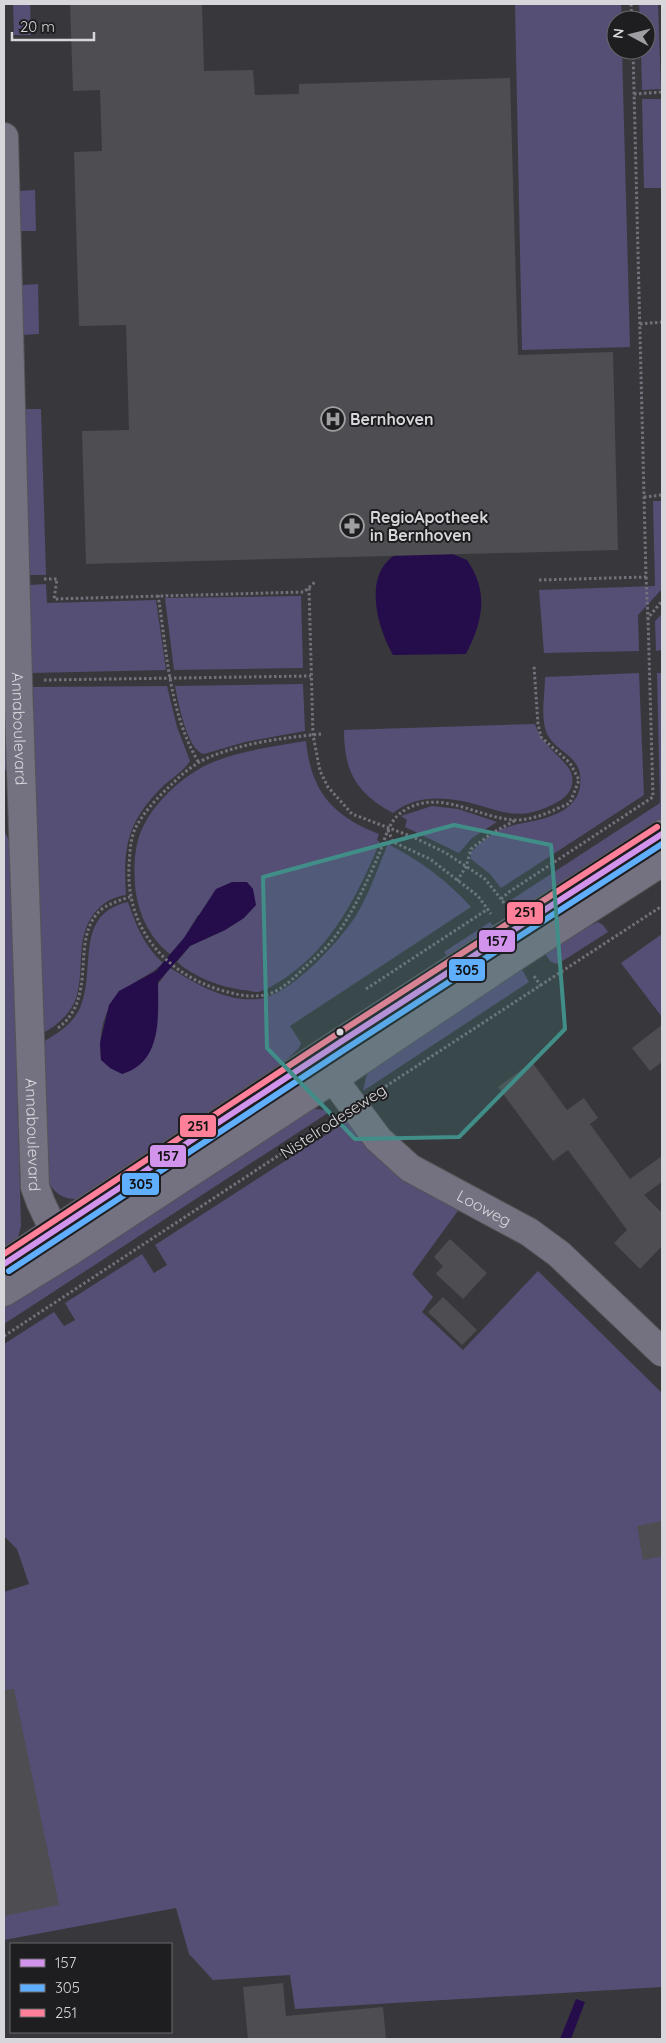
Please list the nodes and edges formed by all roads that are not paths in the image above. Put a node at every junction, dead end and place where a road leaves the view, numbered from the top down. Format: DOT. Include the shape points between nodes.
graph roads {
  1 [pos="4,137"];
  2 [pos="662,834"];
  3 [pos="662,862"];
  4 [pos="515,938"];
  5 [pos="318,1057"];
  6 [pos="333,1079"];
  7 [pos="53,1230"];
  8 [pos="69,1252"];
  9 [pos="4,1264"];
  10 [pos="4,1292"];
  11 [pos="662,1352"];
  1 -- 7 [label="street, Annaboulevard" via="35,1187"];
  2 -- 4 [label="street"];
  3 -- 4 [label="street"];
  4 -- 5 [label="street"];
  4 -- 6 [label="street"];
  5 -- 6 [label="street, Looweg"];
  5 -- 7 [label="street"];
  6 -- 8 [label="street"];
  6 -- 11 [label="street, Looweg" via="378,1139 410,1168 529,1232 559,1254"];
  7 -- 8 [label="street, Annaboulevard"];
  7 -- 9 [label="street"];
  8 -- 10 [label="street"];
}
